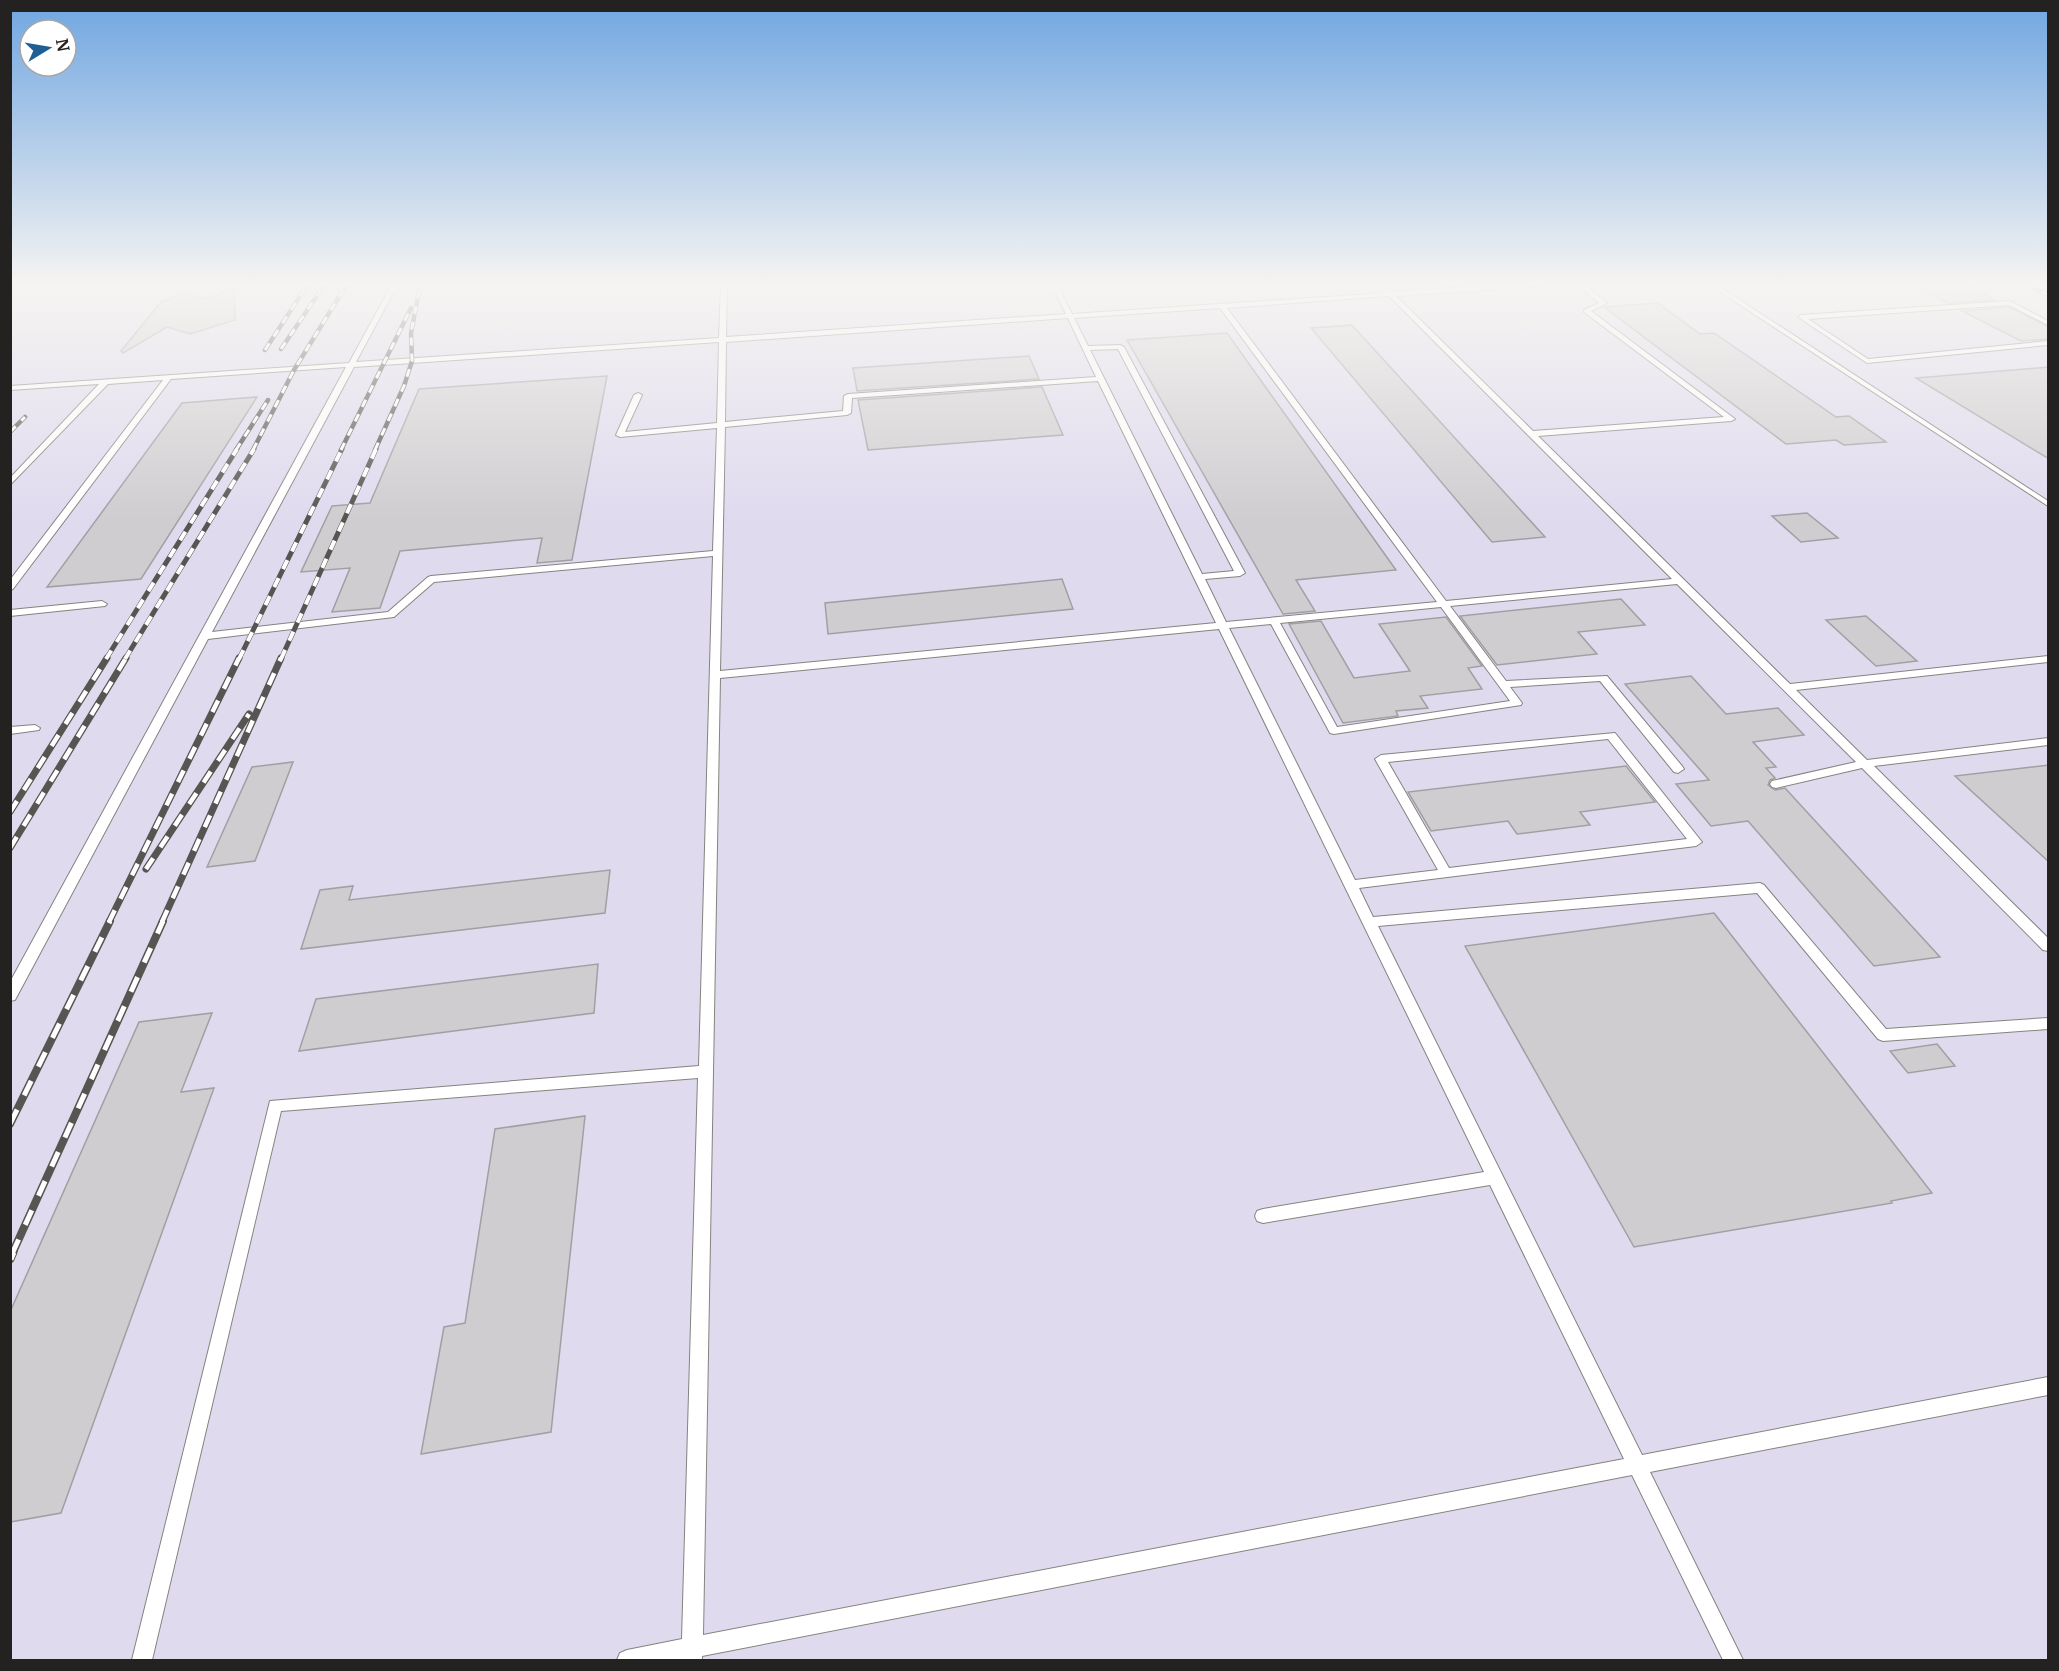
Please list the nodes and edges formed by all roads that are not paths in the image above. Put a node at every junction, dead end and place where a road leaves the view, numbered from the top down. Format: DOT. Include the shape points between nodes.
graph roads {
  1 [pos="353,362"];
  2 [pos="407,362"];
  3 [pos="723,362"];
  4 [pos="1093,362"];
  5 [pos="1127,362"];
  6 [pos="1264,362"];
  7 [pos="1458,362"];
  8 [pos="1654,362"];
  9 [pos="1831,362"];
  10 [pos="351,366"];
  11 [pos="168,378"];
  12 [pos="1101,379"];
  13 [pos="105,382"];
  14 [pos="10,388"];
  15 [pos="638,395"];
  16 [pos="722,424"];
  17 [pos="1531,434"];
  18 [pos="10,483"];
  19 [pos="2049,504"];
  20 [pos="718,554"];
  21 [pos="1198,577"];
  22 [pos="1677,581"];
  23 [pos="10,587"];
  24 [pos="1443,603"];
  25 [pos="102,604"];
  26 [pos="10,613"];
  27 [pos="1274,620"];
  28 [pos="1221,625"];
  29 [pos="205,636"];
  30 [pos="2049,659"];
  31 [pos="715,675"];
  32 [pos="1503,684"];
  33 [pos="1787,688"];
  34 [pos="35,728"];
  35 [pos="10,731"];
  36 [pos="2049,741"];
  37 [pos="1864,764"];
  38 [pos="1678,769"];
  39 [pos="1776,784"];
  40 [pos="1446,873"];
  41 [pos="1350,885"];
  42 [pos="1368,922"];
  43 [pos="2049,946"];
  44 [pos="10,996"];
  45 [pos="2049,1023"];
  46 [pos="706,1071"];
  47 [pos="1494,1177"];
  48 [pos="1263,1216"];
  49 [pos="2049,1386"];
  50 [pos="1637,1467"];
  51 [pos="693,1654"];
  52 [pos="142,1660"];
  53 [pos="627,1660"];
  54 [pos="1733,1660"];
  1 -- 10 [label="lane"];
  2 -- 10 [label="lane"];
  3 -- 16 [label="lane"];
  4 -- 12 [label="lane"];
  5 -- 21 [label="lane" via="1240,573"];
  6 -- 24 [label="lane"];
  7 -- 17 [label="lane"];
  8 -- 17 [label="lane" via="1731,419"];
  9 -- 19 [label="lane"];
  10 -- 11 [label="lane"];
  10 -- 29 [label="lane"];
  11 -- 13 [label="lane"];
  11 -- 23 [label="lane"];
  12 -- 16 [label="lane" via="848,396 847,413"];
  12 -- 21 [label="lane"];
  13 -- 14 [label="lane"];
  13 -- 18 [label="lane"];
  15 -- 16 [label="lane" via="620,435"];
  16 -- 20 [label="lane"];
  17 -- 22 [label="lane"];
  20 -- 29 [label="lane" via="431,579 391,615"];
  20 -- 31 [label="lane"];
  21 -- 28 [label="lane"];
  22 -- 24 [label="lane"];
  22 -- 33 [label="lane"];
  24 -- 27 [label="lane"];
  24 -- 32 [label="lane"];
  25 -- 26 [label="lane"];
  27 -- 28 [label="lane"];
  27 -- 32 [label="lane" via="1334,731 1517,702"];
  28 -- 31 [label="lane"];
  28 -- 41 [label="lane"];
  29 -- 44 [label="lane"];
  30 -- 33 [label="lane"];
  31 -- 46 [label="lane"];
  32 -- 38 [label="lane" via="1603,678"];
  33 -- 37 [label="lane"];
  34 -- 35 [label="lane"];
  36 -- 37 [label="lane"];
  37 -- 39 [label="lane"];
  37 -- 43 [label="lane"];
  40 -- 40 [label="lane" via="1470,870 1696,842 1611,735 1382,759"];
  40 -- 41 [label="lane"];
  41 -- 42 [label="lane"];
  42 -- 45 [label="lane" via="1761,888 1883,1035"];
  42 -- 47 [label="lane"];
  46 -- 51 [label="lane"];
  46 -- 52 [label="lane" via="275,1105"];
  47 -- 48 [label="lane"];
  47 -- 50 [label="lane"];
  49 -- 50 [label="lane"];
  50 -- 51 [label="lane"];
  50 -- 54 [label="lane"];
  51 -- 53 [label="lane"];
}
